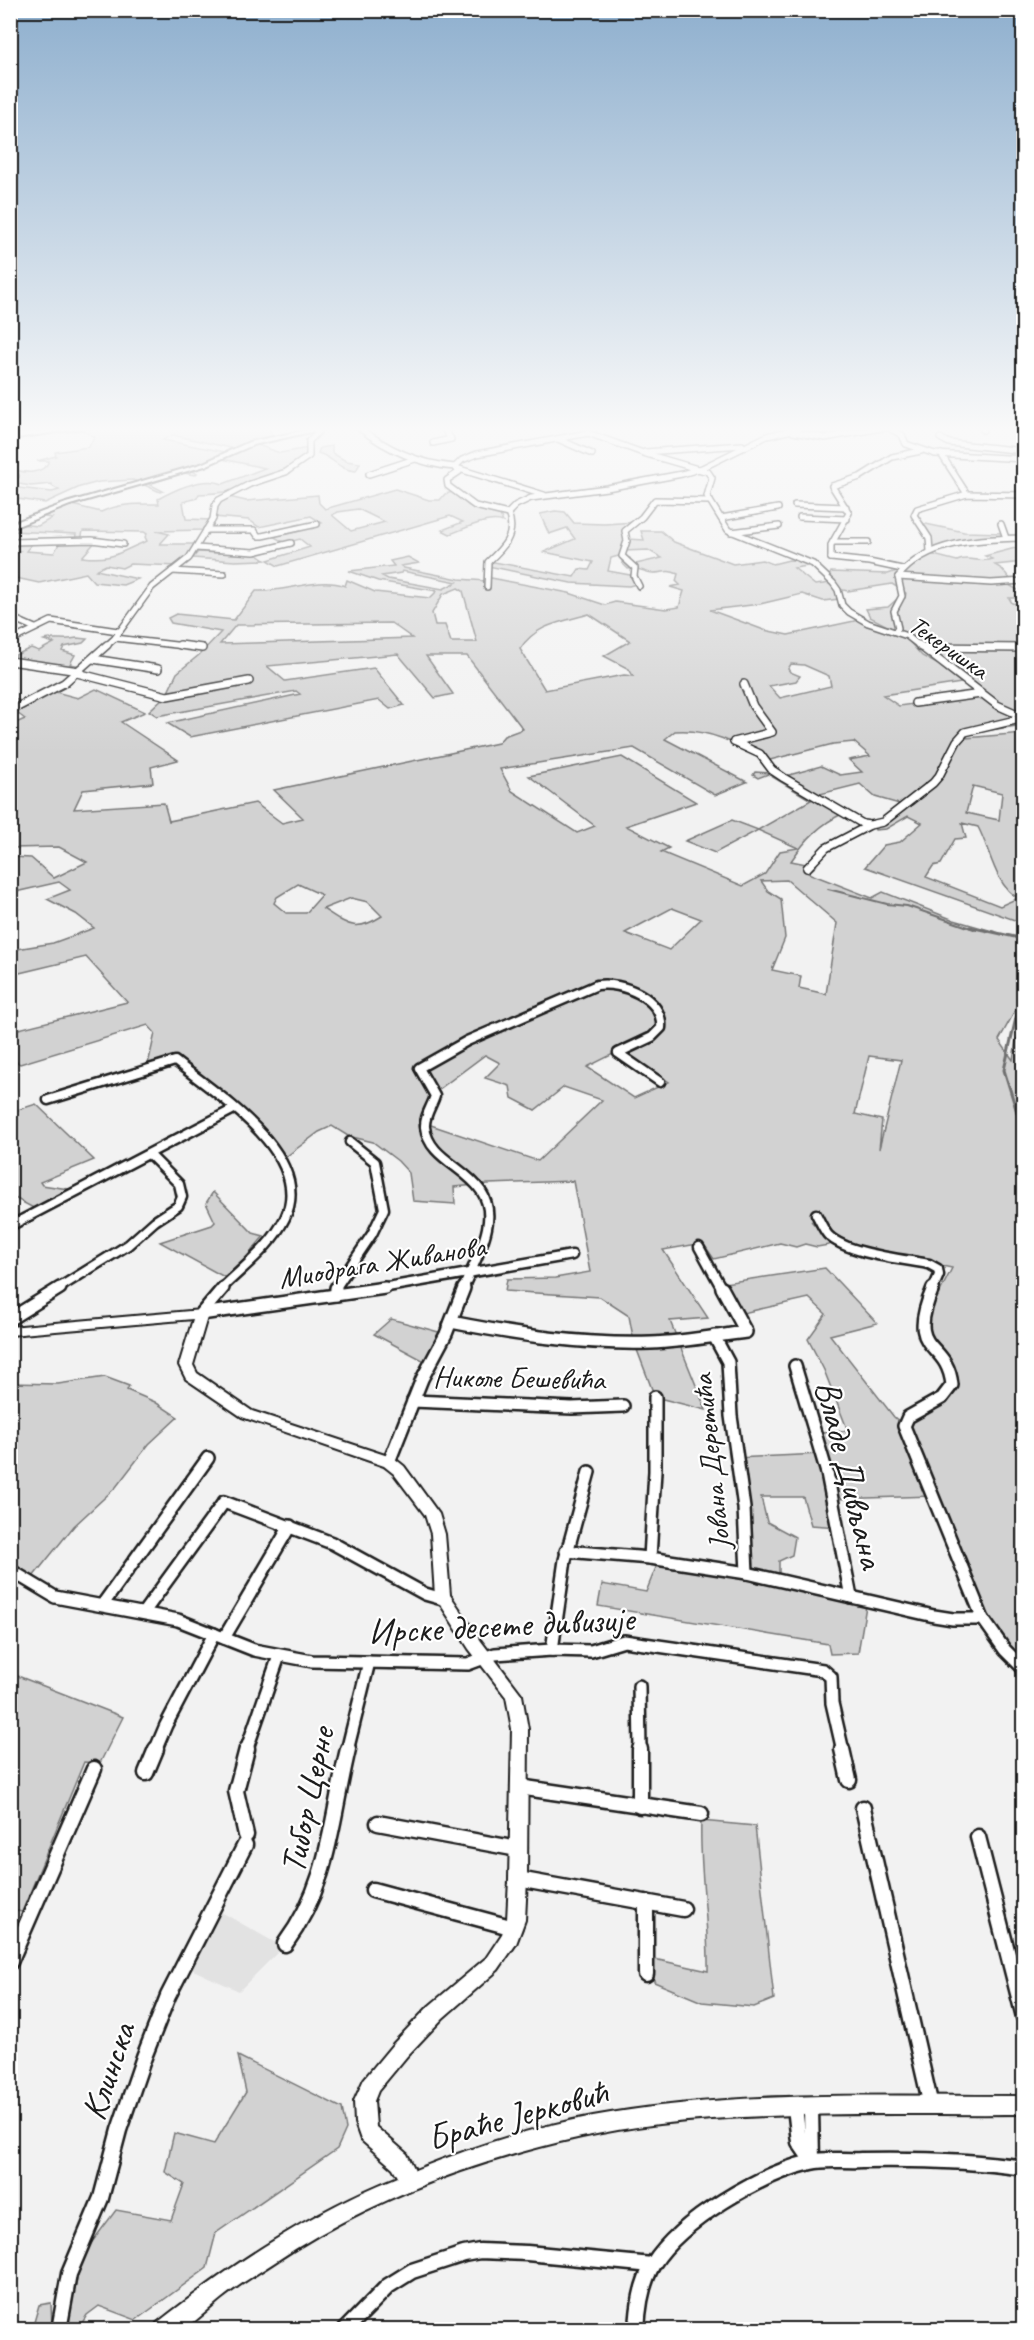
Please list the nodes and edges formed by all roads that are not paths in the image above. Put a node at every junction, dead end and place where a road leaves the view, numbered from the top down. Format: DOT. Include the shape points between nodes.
graph roads {
  1 [pos="203,535"];
  2 [pos="509,535"];
  3 [pos="625,535"];
  4 [pos="741,535"];
  5 [pos="837,535"];
  6 [pos="927,535"];
  7 [pos="1006,538"];
  8 [pos="1023,538"];
  9 [pos="10,542"];
  10 [pos="833,542"];
  11 [pos="868,542"];
  12 [pos="291,543"];
  13 [pos="123,544"];
  14 [pos="196,548"];
  15 [pos="930,551"];
  16 [pos="824,562"];
  17 [pos="902,569"];
  18 [pos="172,571"];
  19 [pos="224,574"];
  20 [pos="825,576"];
  21 [pos="898,577"];
  22 [pos="1023,581"];
  23 [pos="639,586"];
  24 [pos="487,587"];
  25 [pos="10,617"];
  26 [pos="35,628"];
  27 [pos="118,631"];
  28 [pos="896,631"];
  29 [pos="116,638"];
  30 [pos="10,641"];
  31 [pos="202,648"];
  32 [pos="921,648"];
  33 [pos="1023,648"];
  34 [pos="93,659"];
  35 [pos="10,661"];
  36 [pos="158,669"];
  37 [pos="78,672"];
  38 [pos="249,681"];
  39 [pos="744,684"];
  40 [pos="981,694"];
  41 [pos="915,704"];
  42 [pos="10,711"];
  43 [pos="1023,717"];
  44 [pos="868,826"];
  45 [pos="807,868"];
  46 [pos="660,1082"];
  47 [pos="48,1100"];
  48 [pos="234,1109"];
  49 [pos="350,1142"];
  50 [pos="149,1154"];
  51 [pos="816,1214"];
  52 [pos="10,1226"];
  53 [pos="699,1247"];
  54 [pos="572,1255"];
  55 [pos="470,1272"];
  56 [pos="336,1295"];
  57 [pos="201,1314"];
  58 [pos="10,1319"];
  59 [pos="451,1322"];
  60 [pos="10,1330"];
  61 [pos="714,1336"];
  62 [pos="795,1366"];
  63 [pos="655,1397"];
  64 [pos="413,1401"];
  65 [pos="623,1406"];
  66 [pos="208,1458"];
  67 [pos="389,1462"];
  68 [pos="589,1472"];
  69 [pos="290,1526"];
  70 [pos="566,1551"];
  71 [pos="650,1558"];
  72 [pos="10,1570"];
  73 [pos="747,1573"];
  74 [pos="851,1596"];
  75 [pos="446,1600"];
  76 [pos="102,1604"];
  77 [pos="144,1612"];
  78 [pos="983,1619"];
  79 [pos="219,1636"];
  80 [pos="552,1650"];
  81 [pos="279,1656"];
  82 [pos="484,1658"];
  83 [pos="369,1662"];
  84 [pos="1023,1669"];
  85 [pos="639,1686"];
  86 [pos="94,1769"];
  87 [pos="146,1773"];
  88 [pos="849,1780"];
  89 [pos="519,1786"];
  90 [pos="640,1806"];
  91 [pos="863,1808"];
  92 [pos="701,1814"];
  93 [pos="378,1823"];
  94 [pos="978,1837"];
  95 [pos="518,1849"];
  96 [pos="518,1880"];
  97 [pos="373,1890"];
  98 [pos="646,1902"];
  99 [pos="683,1909"];
  100 [pos="514,1928"];
  101 [pos="285,1944"];
  102 [pos="10,1962"];
  103 [pos="646,1974"];
  104 [pos="1023,2017"];
  105 [pos="1023,2105"];
  106 [pos="931,2106"];
  107 [pos="803,2107"];
  108 [pos="812,2161"];
  109 [pos="1023,2168"];
  110 [pos="410,2181"];
  111 [pos="652,2265"];
  112 [pos="59,2330"];
  113 [pos="164,2330"];
  114 [pos="345,2330"];
  115 [pos="637,2330"];
  1 -- 14 [label="street"];
  2 -- 24 [label="street" via="507,544 488,562"];
  3 -- 23 [label="street" via="622,556 634,568"];
  4 -- 16 [label="street, Текеришка"];
  5 -- 10 [label="street"];
  6 -- 15 [label="street"];
  7 -- 8 [label="street"];
  7 -- 15 [label="street"];
  9 -- 13 [label="street" via="92,540"];
  10 -- 11 [label="street"];
  10 -- 16 [label="street"];
  12 -- 14 [label="street" via="254,552"];
  14 -- 18 [label="street"];
  15 -- 17 [label="street"];
  16 -- 17 [label="street" via="869,562"];
  16 -- 20 [label="street, Текеришка"];
  16 -- 20 [label="street"];
  17 -- 21 [label="street"];
  18 -- 19 [label="street"];
  18 -- 27 [label="street" via="152,587"];
  20 -- 28 [label="street, Текеришка" via="837,588 842,605 849,612 868,623"];
  21 -- 22 [label="street" via="991,583"];
  21 -- 28 [label="street" via="902,597 893,609"];
  25 -- 26 [label="street"];
  26 -- 27 [label="street" via="48,622"];
  26 -- 30 [label="street"];
  27 -- 29 [label="street"];
  28 -- 32 [label="street, Текеришка"];
  29 -- 31 [label="street"];
  29 -- 34 [label="street"];
  32 -- 33 [label="street"];
  32 -- 40 [label="street, Текеришка"];
  34 -- 36 [label="street"];
  34 -- 37 [label="street"];
  35 -- 37 [label="street"];
  37 -- 38 [label="street" via="167,696"];
  37 -- 42 [label="street" via="55,689"];
  39 -- 44 [label="street" via="753,706 772,732 734,742 760,754 779,775"];
  40 -- 41 [label="street"];
  40 -- 43 [label="street, Текеришка"];
  43 -- 44 [label="street" via="965,732 932,784 888,819"];
  44 -- 45 [label="street" via="826,848"];
  46 -- 55 [label="street" via="618,1053 656,1034 662,1020 644,996 612,982 509,1023 421,1066 419,1071 435,1096 424,1124 426,1132 484,1196 487,1228"];
  47 -- 48 [label="street" via="175,1061"];
  48 -- 50 [label="street"];
  48 -- 57 [label="street" via="279,1152 289,1179 290,1208 273,1237"];
  49 -- 56 [label="street" via="375,1162 384,1209 335,1289"];
  50 -- 52 [label="street"];
  50 -- 58 [label="street" via="179,1184 179,1204 128,1245"];
  51 -- 78 [label="street" via="827,1233 840,1242 928,1264 940,1272 922,1328 951,1372 952,1385 942,1398 908,1417 904,1426"];
  53 -- 61 [label="street, Јована Деретића" via="746,1332"];
  54 -- 55 [label="street, Миодрага Живанова"];
  55 -- 56 [label="street, Миодрага Живанова"];
  55 -- 59 [label="street"];
  56 -- 57 [label="street, Миодрага Живанова"];
  57 -- 60 [label="street"];
  57 -- 67 [label="street" via="186,1365 191,1376 247,1414"];
  59 -- 61 [label="street" via="512,1335 585,1340 676,1341"];
  59 -- 64 [label="street"];
  61 -- 73 [label="street, Јована Деретића" via="725,1353 730,1381"];
  62 -- 74 [label="street, Владе Дивљана" via="827,1473"];
  63 -- 71 [label="street"];
  64 -- 65 [label="street, Николе Бешевића" via="572,1408"];
  64 -- 67 [label="street"];
  66 -- 76 [label="street"];
  67 -- 75 [label="street" via="409,1482 434,1520"];
  68 -- 70 [label="street"];
  69 -- 75 [label="street" via="332,1543 434,1598"];
  69 -- 77 [label="street" via="232,1504 221,1504"];
  69 -- 79 [label="street"];
  70 -- 71 [label="street"];
  70 -- 80 [label="street"];
  71 -- 73 [label="street"];
  72 -- 76 [label="street, Ирске десете дивизије" via="47,1594"];
  73 -- 74 [label="street"];
  74 -- 78 [label="street" via="944,1618"];
  75 -- 82 [label="street"];
  76 -- 77 [label="street, Ирске десете дивизије"];
  77 -- 79 [label="street, Ирске десете дивизије"];
  78 -- 84 [label="street"];
  79 -- 81 [label="street, Ирске десете дивизије"];
  79 -- 87 [label="street" via="166,1725"];
  80 -- 82 [label="street, Ирске десете дивизије"];
  80 -- 88 [label="street, Ирске десете дивизије" via="591,1652 624,1641 827,1672"];
  81 -- 83 [label="street, Ирске десете дивизије" via="327,1663"];
  81 -- 112 [label="street, Клинска" via="250,1736 236,1791 245,1840 168,1996 144,2057 101,2198 69,2274"];
  82 -- 83 [label="street, Ирске десете дивизије" via="468,1664"];
  82 -- 89 [label="street" via="516,1700"];
  83 -- 101 [label="street, Тибор Церне" via="324,1871 310,1908"];
  85 -- 90 [label="street"];
  86 -- 102 [label="street"];
  89 -- 90 [label="street"];
  89 -- 95 [label="street"];
  90 -- 92 [label="street"];
  91 -- 106 [label="street"];
  93 -- 95 [label="street"];
  94 -- 104 [label="street"];
  95 -- 96 [label="street"];
  96 -- 98 [label="street"];
  96 -- 100 [label="street"];
  97 -- 100 [label="street"];
  98 -- 99 [label="street"];
  98 -- 103 [label="street"];
  100 -- 110 [label="street" via="500,1956 416,2032 367,2091 364,2116 368,2133 399,2161"];
  105 -- 106 [label="street, Браће Јерковић"];
  106 -- 107 [label="street, Браће Јерковић"];
  107 -- 108 [label="street" via="799,2142"];
  107 -- 110 [label="street, Браће Јерковић" via="658,2115 566,2130 519,2142"];
  108 -- 109 [label="street" via="970,2161"];
  108 -- 111 [label="street" via="744,2191 697,2219 667,2245"];
  110 -- 113 [label="street, Браће Јерковић" via="352,2207 283,2247"];
  111 -- 114 [label="street" via="527,2253 464,2254 412,2271 388,2286"];
  111 -- 115 [label="street" via="640,2300"];
}
